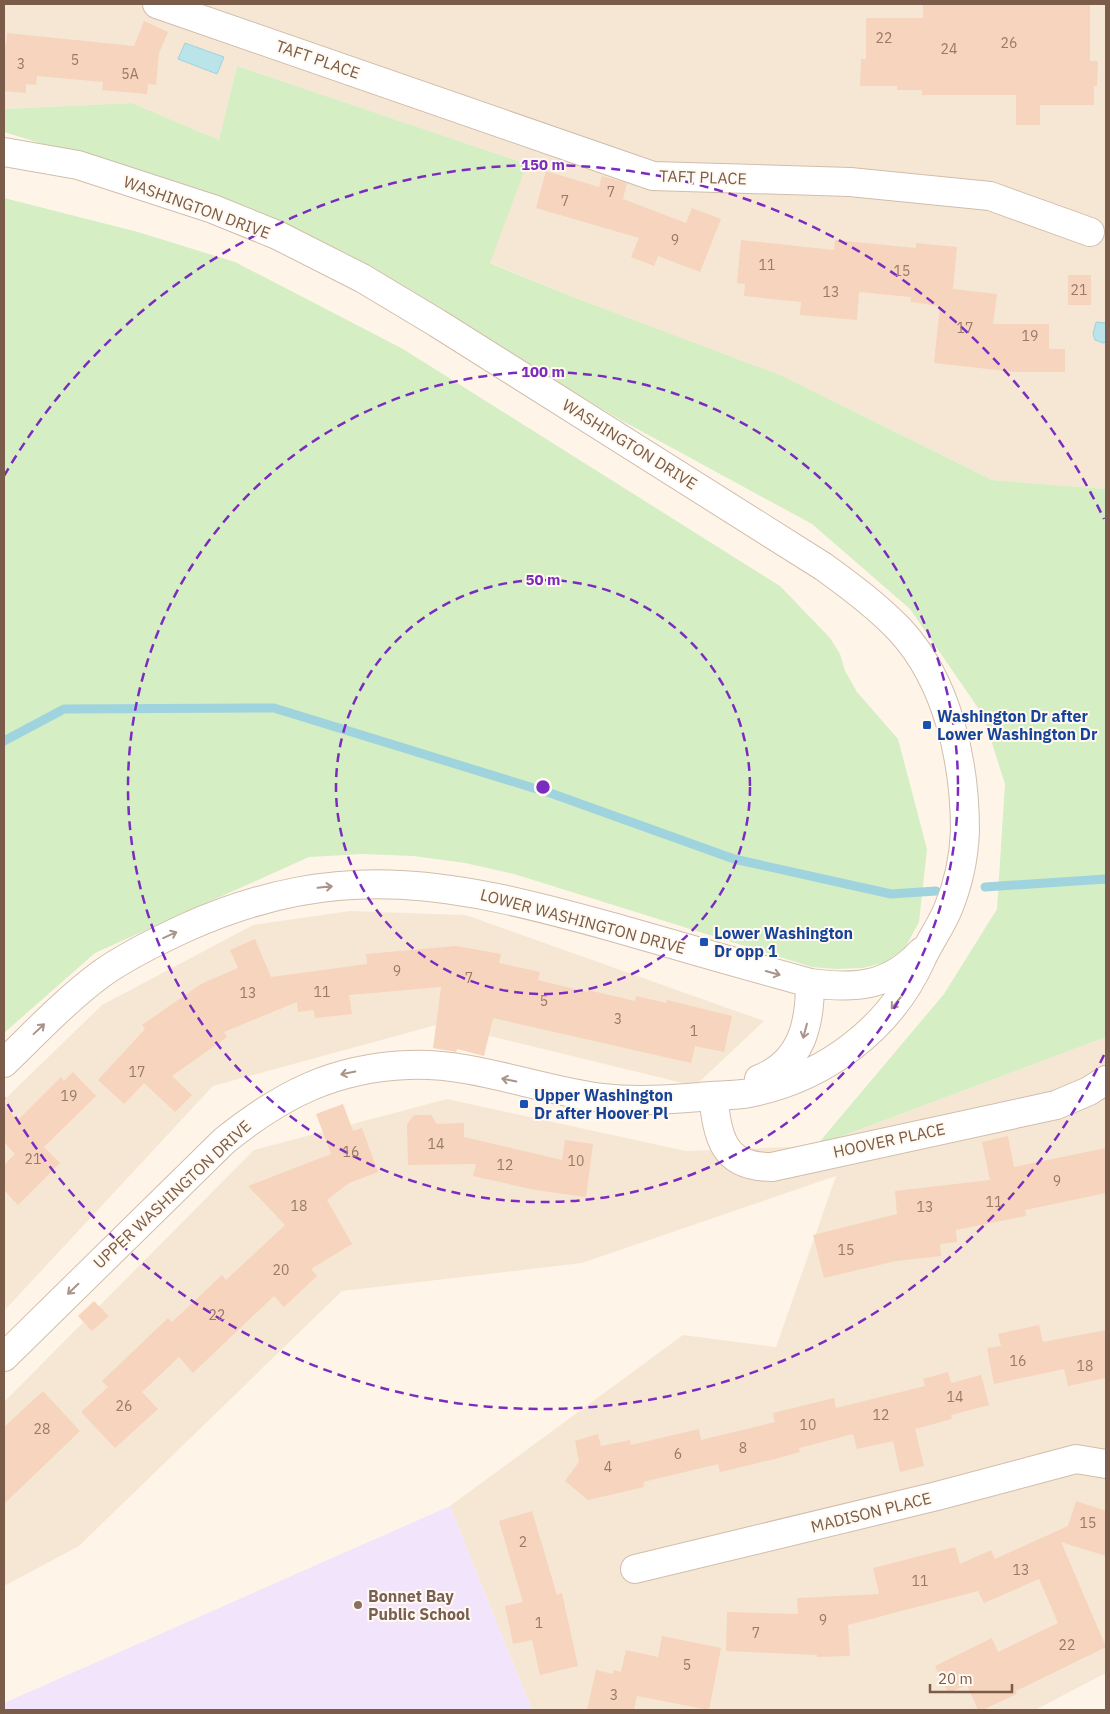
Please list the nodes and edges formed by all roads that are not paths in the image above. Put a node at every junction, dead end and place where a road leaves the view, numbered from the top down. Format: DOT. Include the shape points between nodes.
graph roads {
  1 [pos="157,4"];
  2 [pos="4,152"];
  3 [pos="1090,232"];
  4 [pos="928,946"];
  5 [pos="810,983"];
  6 [pos="4,1063"];
  7 [pos="1106,1080"];
  8 [pos="713,1096"];
  9 [pos="4,1357"];
  10 [pos="1106,1464"];
  11 [pos="635,1569"];
  1 -- 3 [label="street, TAFT PLACE" via="653,176 850,182 990,196"];
  2 -- 4 [label="street, WASHINGTON DRIVE" via="78,165 213,209 353,274 438,323 808,556 860,593 901,632 928,670 955,738 965,797 960,871 948,909"];
  4 -- 5 [label="street, LOWER WASHINGTON DRIVE" via="910,965 882,980 842,987"];
  4 -- 8 [label="street, UPPER WASHINGTON DRIVE, one-way" via="906,990 868,1036 836,1058 787,1082 749,1093"];
  6 -- 5 [label="street, LOWER WASHINGTON DRIVE, one-way" via="102,974 161,939 255,901 321,887 373,883 476,892 526,903"];
  5 -- 8 [label="street, one-way" via="804,1036 798,1049 785,1064 766,1076"];
  7 -- 8 [label="street, HOOVER PLACE" via="1056,1105 756,1167 739,1162 722,1143"];
  8 -- 9 [label="street, UPPER WASHINGTON DRIVE, one-way" via="650,1102 601,1098 438,1066 368,1069 333,1077 258,1114 224,1141"];
  10 -- 11 [label="street, MADISON PLACE" via="1076,1459"];
}
